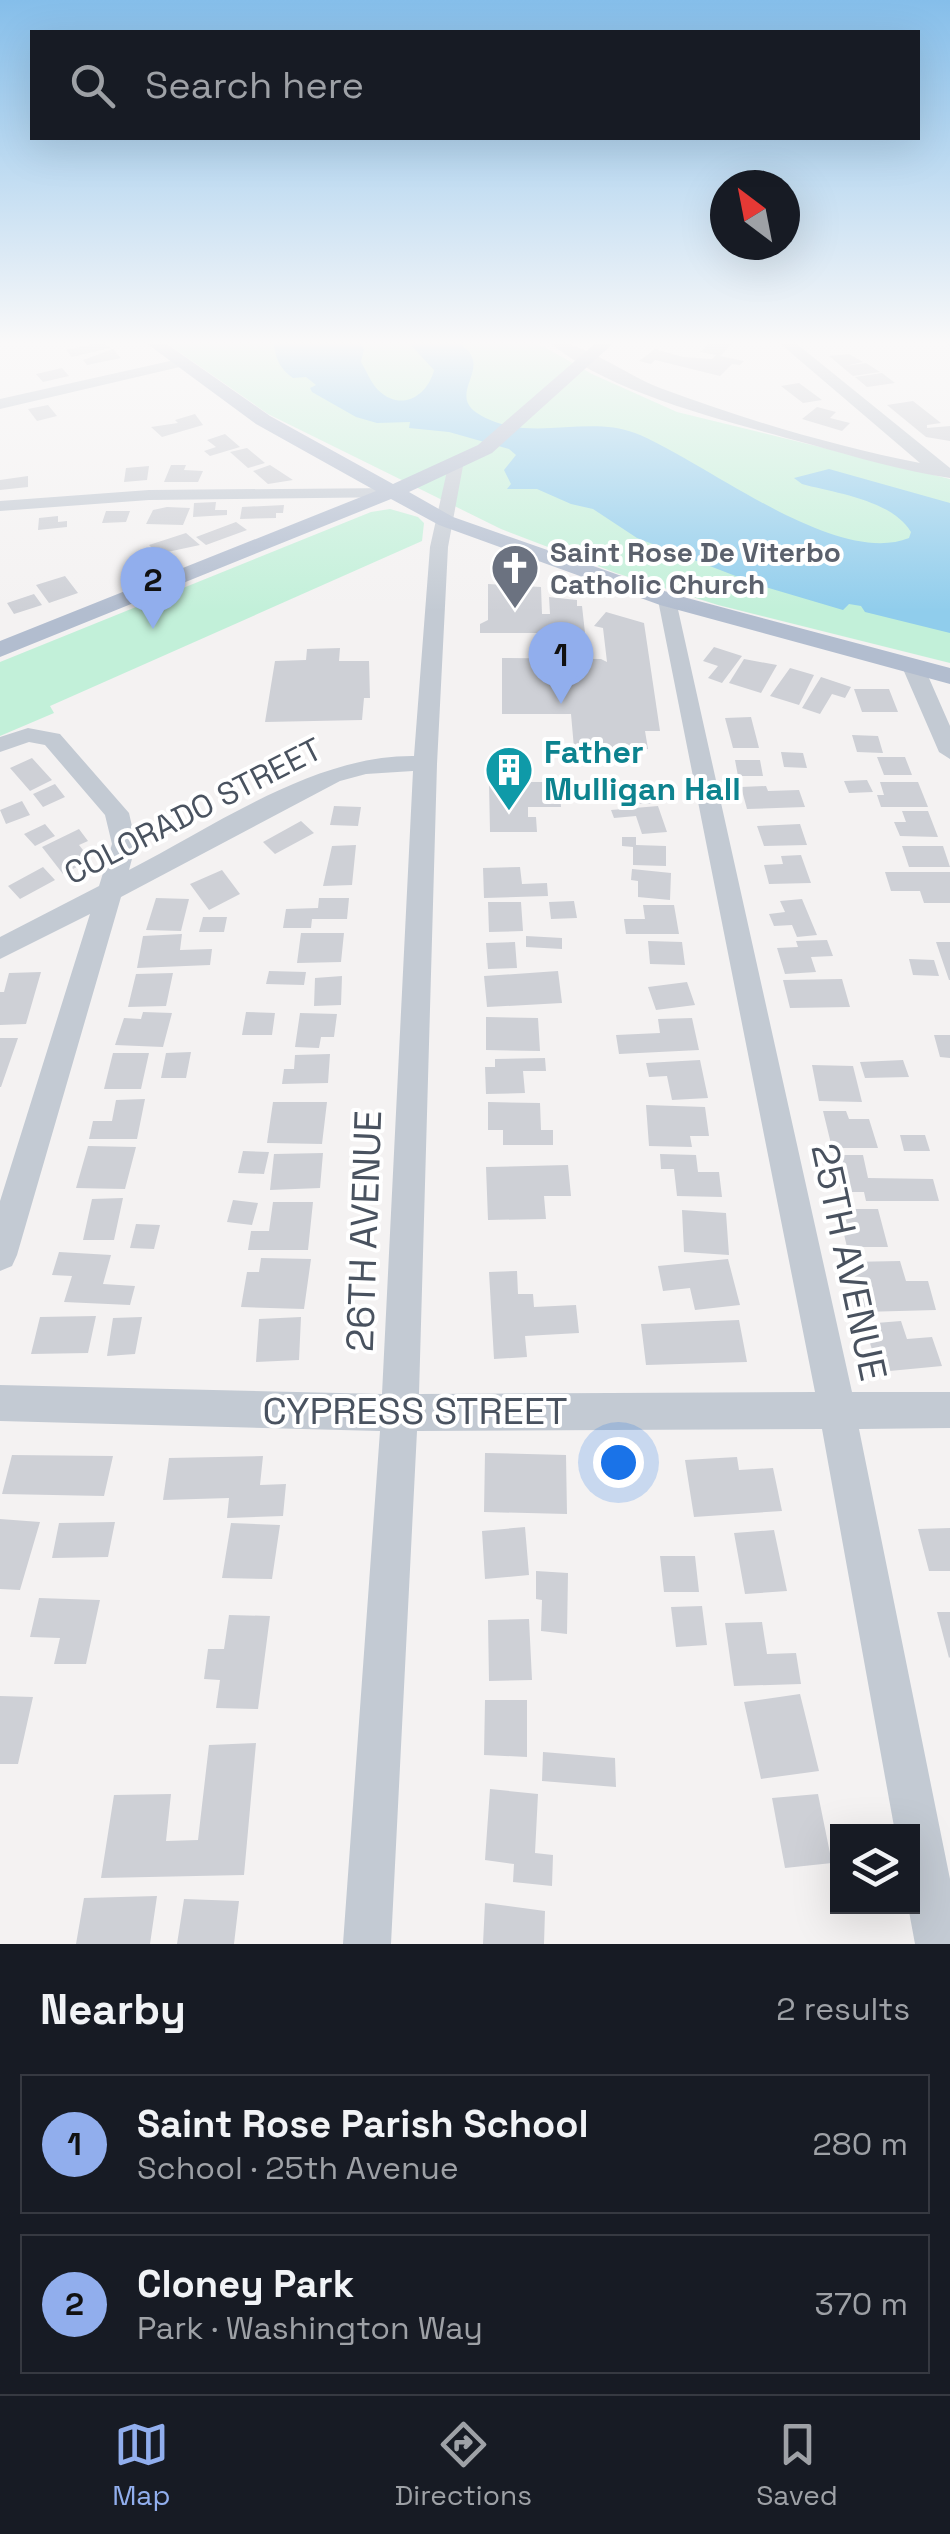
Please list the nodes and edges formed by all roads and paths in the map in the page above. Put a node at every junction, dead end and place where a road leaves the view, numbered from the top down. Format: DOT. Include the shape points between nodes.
graph roads {
  1 [pos="282,431"];
  2 [pos="507,431"];
  3 [pos="781,431"];
  4 [pos="894,431"];
  5 [pos="455,466"];
  6 [pos="945,473"];
  7 [pos="393,493"];
  8 [pos="324,494"];
  9 [pos="0,506"];
  10 [pos="339,515"];
  11 [pos="446,522"];
  12 [pos="668,600"];
  13 [pos="0,650"];
  14 [pos="914,669"];
  15 [pos="950,676"];
  16 [pos="0,746"];
  17 [pos="950,752"];
  18 [pos="425,764"];
  19 [pos="114,886"];
  20 [pos="0,949"];
  21 [pos="0,1255"];
  22 [pos="0,1403"];
  23 [pos="837,1409"];
  24 [pos="950,1410"];
  25 [pos="400,1413"];
  26 [pos="367,1944"];
  27 [pos="938,1944"];
  1 -- 7 [label="main road"];
  2 -- 5 [label="main road"];
  3 -- 6 [label="street"];
  4 -- 6 [label="street"];
  5 -- 7 [label="main road"];
  5 -- 11 [label="street, 26TH AVENUE"];
  7 -- 8 [label="street"];
  7 -- 10 [label="main road"];
  7 -- 11 [label="main road"];
  8 -- 9 [label="street" via="149,495"];
  8 -- 10 [label="street" via="338,504"];
  10 -- 13 [label="main road"];
  11 -- 12 [label="main road"];
  11 -- 18 [label="street, 26TH AVENUE"];
  12 -- 14 [label="main road"];
  12 -- 23 [label="street, 25TH AVENUE"];
  14 -- 15 [label="main road"];
  14 -- 17 [label="street"];
  16 -- 19 [label="street" via="38,734 52,739 117,813 124,844"];
  18 -- 19 [label="street, COLORADO STREET" via="343,771"];
  18 -- 25 [label="street, 26TH AVENUE"];
  19 -- 20 [label="street, COLORADO STREET"];
  19 -- 21 [label="street"];
  22 -- 25 [label="street, CYPRESS STREET"];
  23 -- 24 [label="street, CYPRESS STREET"];
  23 -- 25 [label="street, CYPRESS STREET"];
  23 -- 27 [label="street, 25TH AVENUE"];
  25 -- 26 [label="street, 26TH AVENUE"];
}
